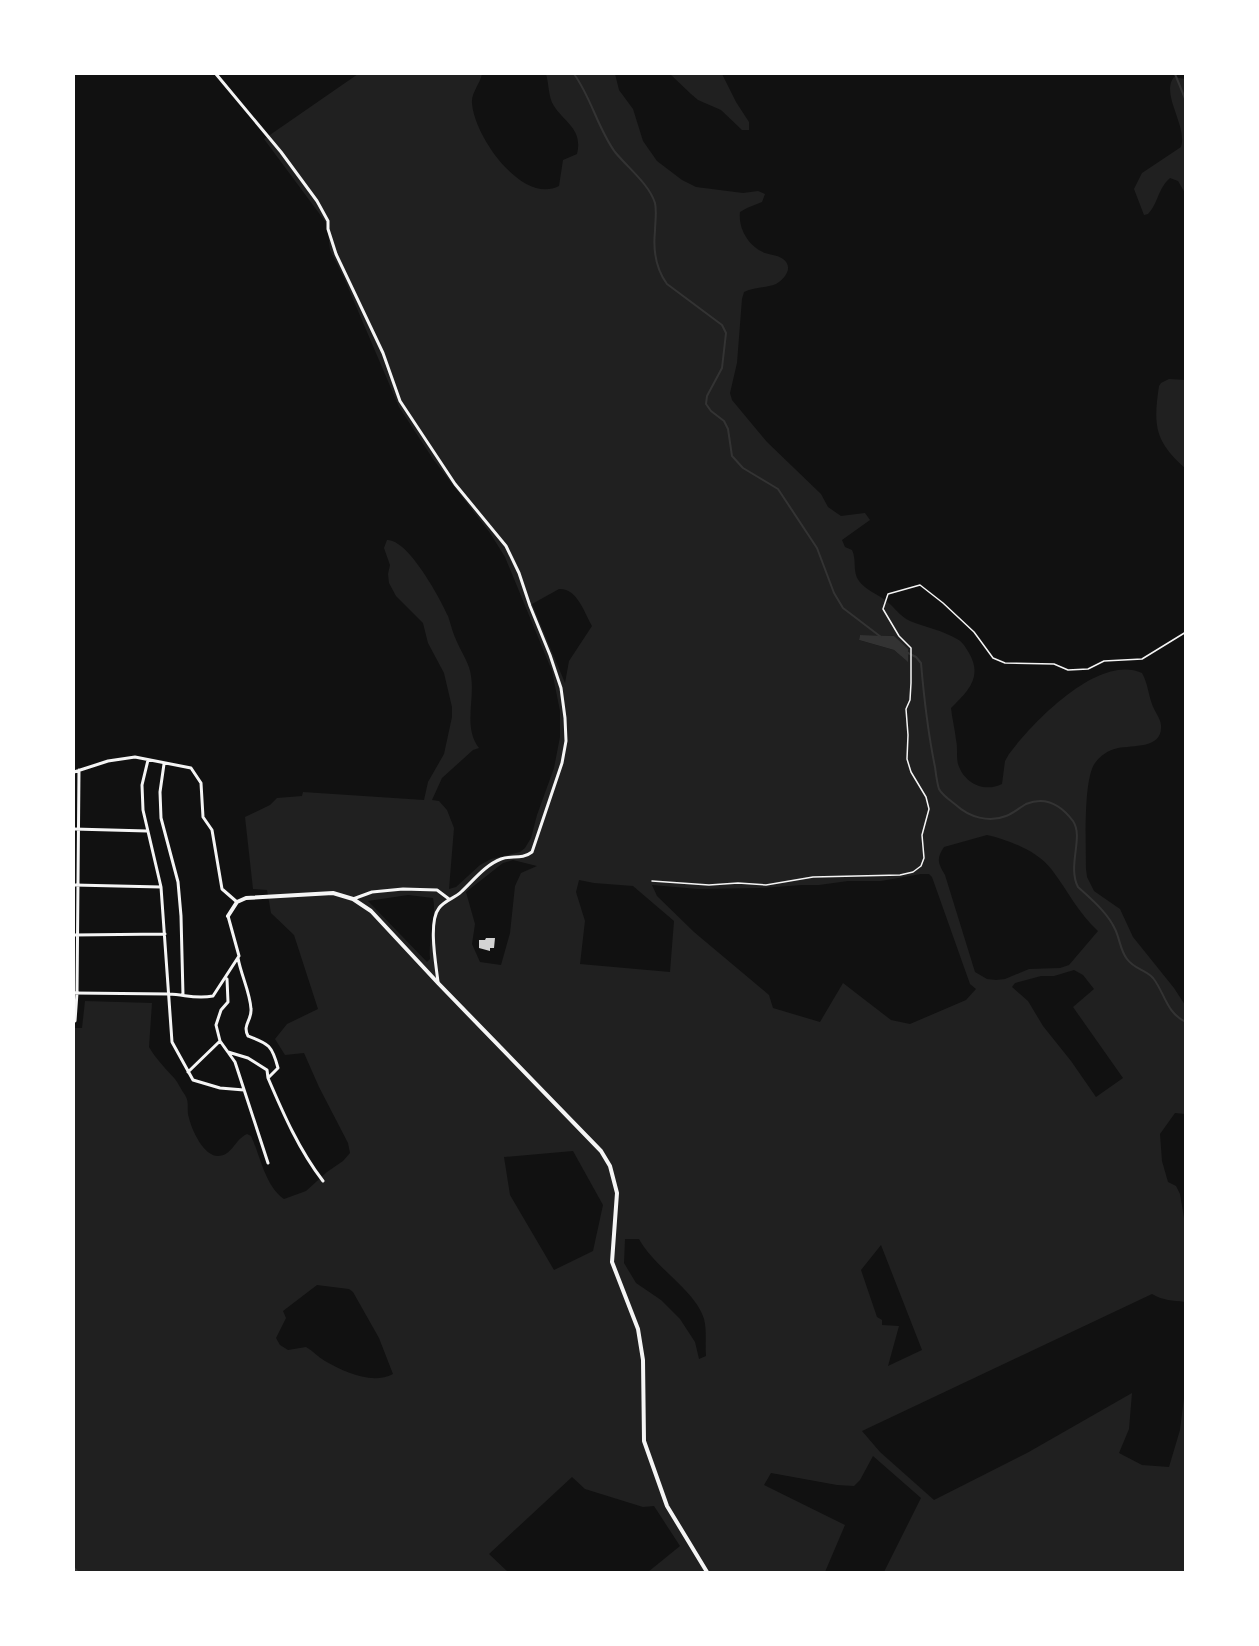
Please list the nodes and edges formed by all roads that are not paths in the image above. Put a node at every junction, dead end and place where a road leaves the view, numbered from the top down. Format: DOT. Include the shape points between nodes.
graph roads {
  1 [pos="216,74"];
  2 [pos="148,760"];
  3 [pos="164,764"];
  4 [pos="80,770"];
  5 [pos="74,772"];
  6 [pos="74,829"];
  7 [pos="80,829"];
  8 [pos="147,831"];
  9 [pos="74,885"];
  10 [pos="78,885"];
  11 [pos="161,887"];
  12 [pos="449,898"];
  13 [pos="353,899"];
  14 [pos="237,902"];
  15 [pos="228,916"];
  16 [pos="165,934"];
  17 [pos="76,935"];
  18 [pos="239,956"];
  19 [pos="227,977"];
  20 [pos="438,983"];
  21 [pos="75,993"];
  22 [pos="169,994"];
  23 [pos="183,995"];
  24 [pos="75,1021"];
  25 [pos="220,1041"];
  26 [pos="228,1052"];
  27 [pos="189,1071"];
  28 [pos="268,1078"];
  29 [pos="244,1090"];
  30 [pos="268,1163"];
  31 [pos="323,1180"];
  32 [pos="707,1572"];
  1 -- 12 [label="street" via="281,152 325,215 332,244 368,318 400,401 455,484 507,546 561,688 566,718 562,763 532,852 501,858"];
  2 -- 3 [label="street"];
  2 -- 4 [label="street" via="135,757"];
  2 -- 8 [label="street" via="142,786"];
  3 -- 14 [label="street" via="191,768 201,783 203,818 212,830 222,889"];
  3 -- 23 [label="street" via="161,818 178,882"];
  4 -- 5 [label="street"];
  4 -- 7 [label="street"];
  6 -- 7 [label="street"];
  7 -- 8 [label="street"];
  7 -- 10 [label="street"];
  8 -- 11 [label="street"];
  9 -- 10 [label="street"];
  10 -- 11 [label="street"];
  10 -- 17 [label="street"];
  11 -- 16 [label="street"];
  12 -- 13 [label="street" via="437,890 404,889 372,892"];
  12 -- 20 [label="street" via="437,909 433,930"];
  13 -- 14 [label="street" via="333,893 246,898"];
  13 -- 20 [label="street" via="371,911"];
  14 -- 15 [label="street"];
  15 -- 18 [label="street"];
  16 -- 17 [label="street"];
  16 -- 22 [label="street"];
  17 -- 21 [label="street"];
  18 -- 19 [label="street"];
  18 -- 28 [label="street" via="251,1011 245,1031 268,1044 275,1055 278,1068"];
  19 -- 23 [label="street" via="213,996 196,999"];
  19 -- 25 [label="street" via="228,1002 216,1025"];
  20 -- 32 [label="street" via="601,1151 610,1166 617,1193 612,1262 638,1329 643,1360 644,1441 667,1506"];
  21 -- 22 [label="street"];
  21 -- 24 [label="street"];
  22 -- 23 [label="street"];
  22 -- 27 [label="street" via="172,1042"];
  25 -- 26 [label="street"];
  25 -- 27 [label="street"];
  26 -- 28 [label="street" via="254,1061 267,1070"];
  26 -- 29 [label="street"];
  27 -- 29 [label="street" via="193,1080"];
  28 -- 31 [label="street" via="310,1164"];
  29 -- 30 [label="street"];
}
